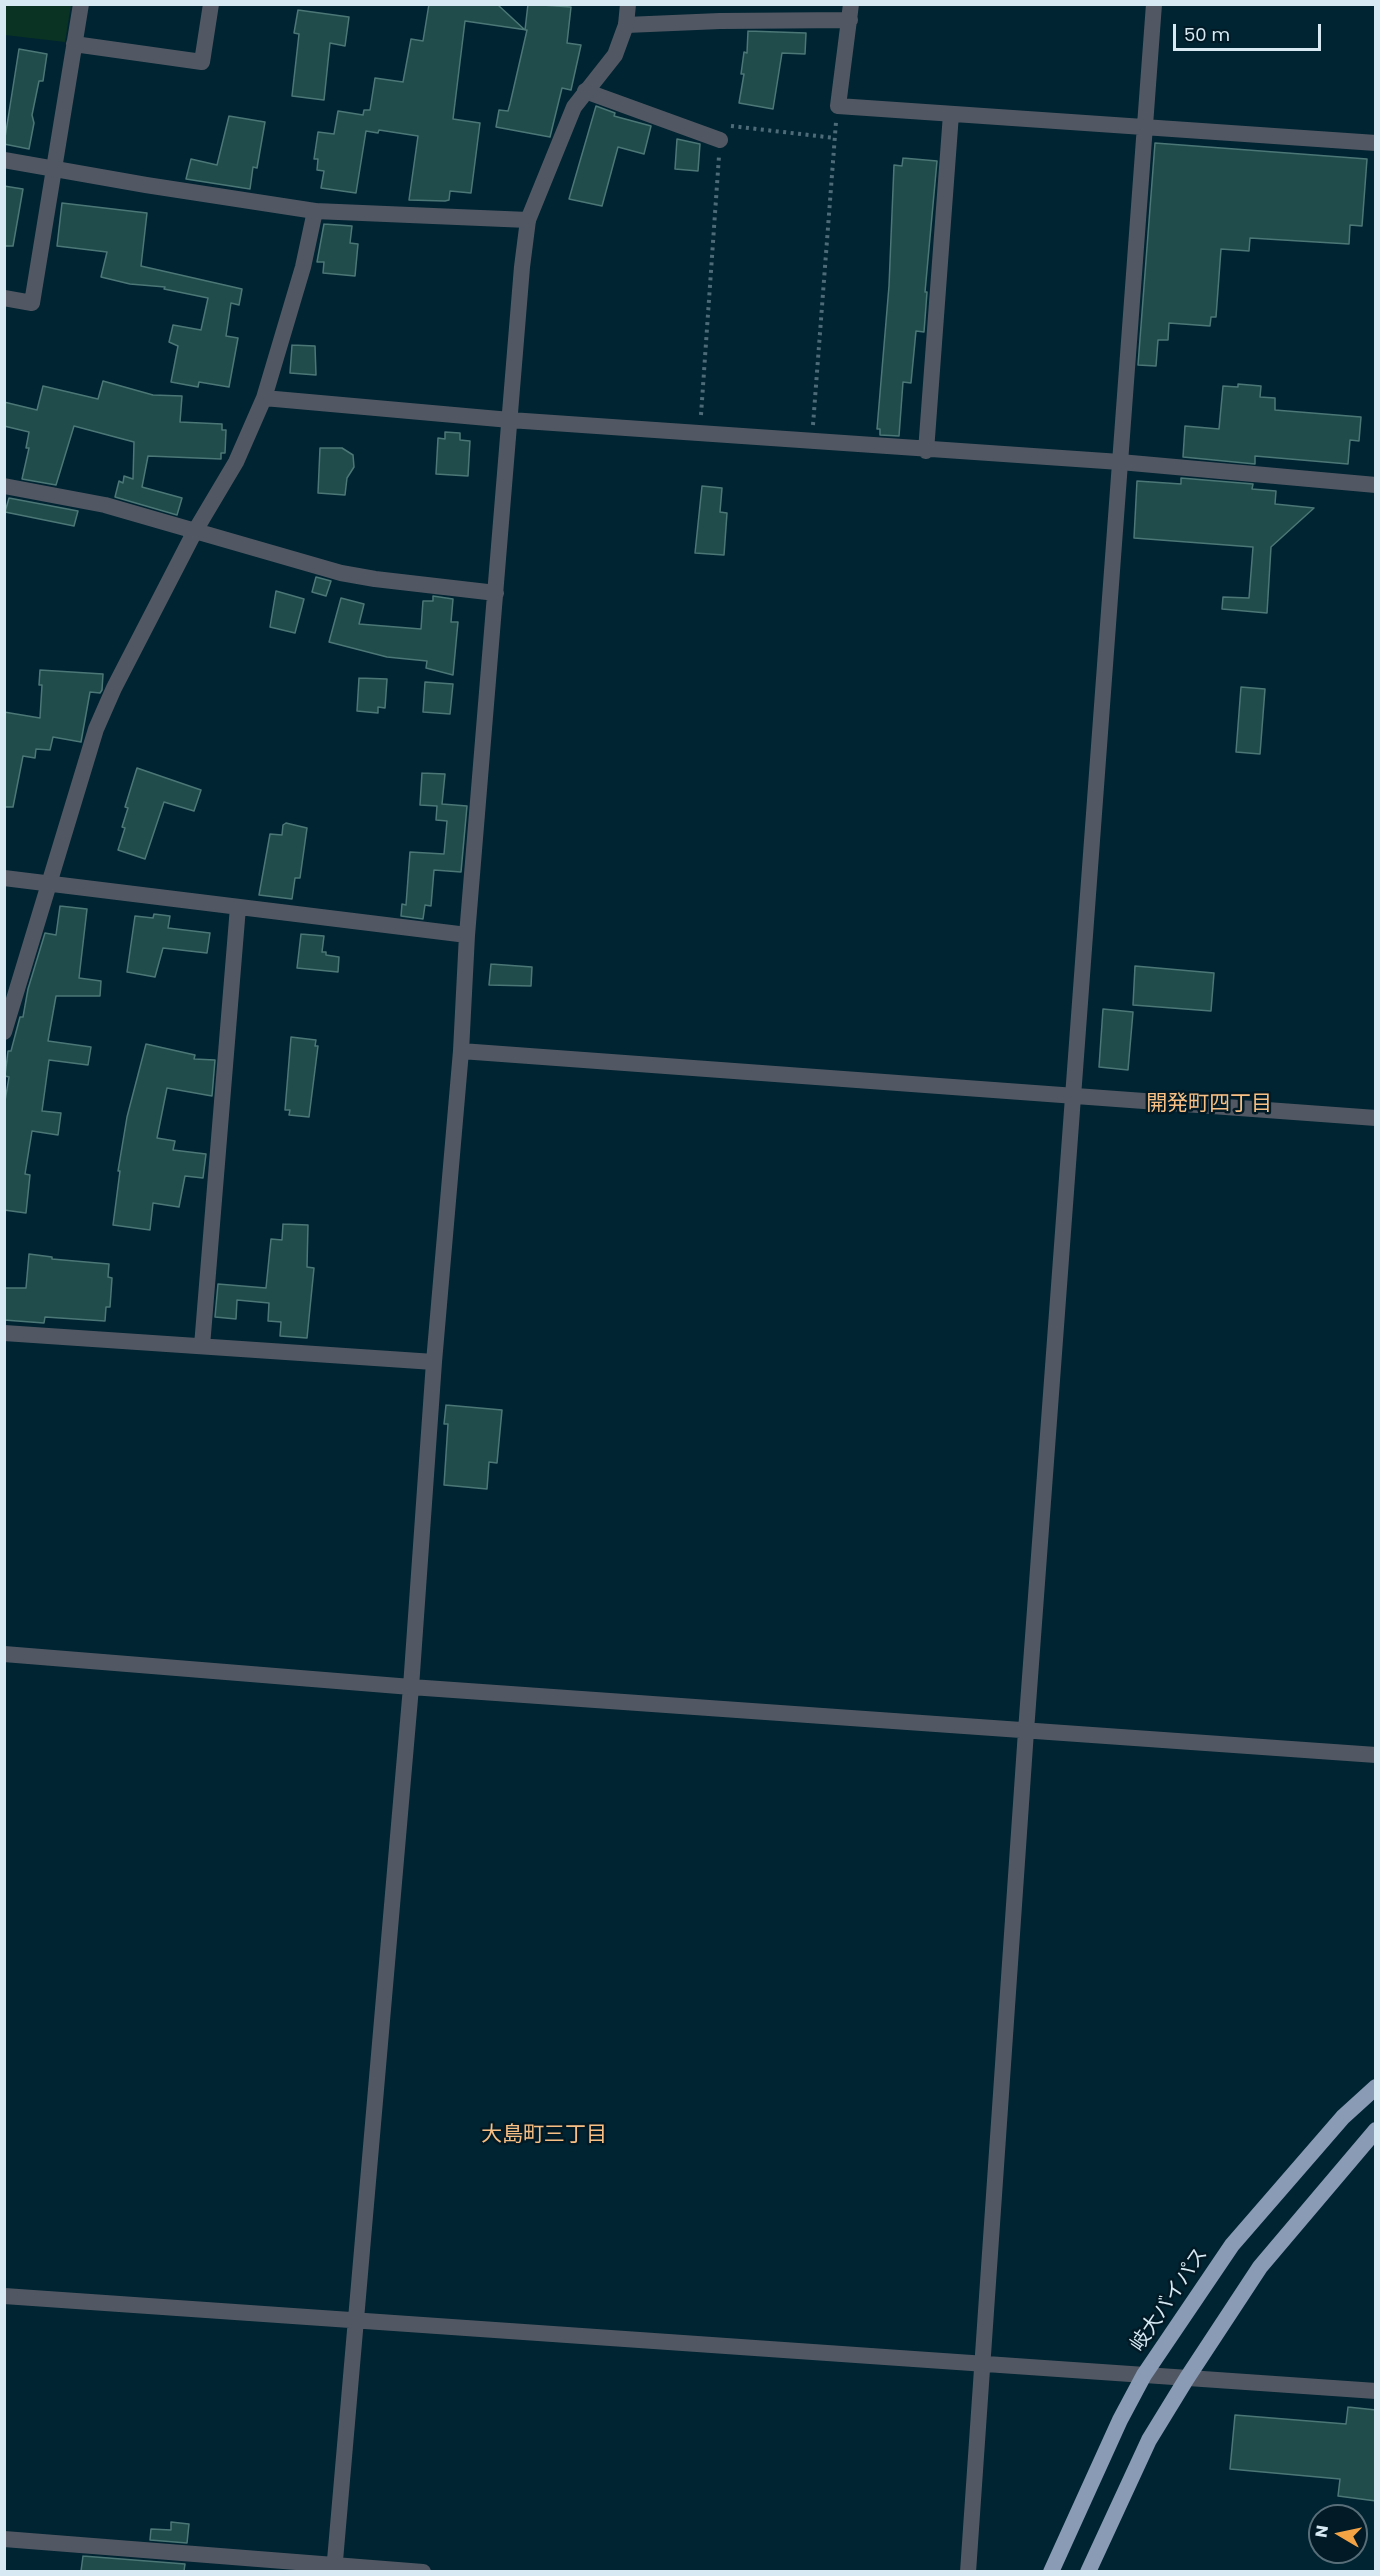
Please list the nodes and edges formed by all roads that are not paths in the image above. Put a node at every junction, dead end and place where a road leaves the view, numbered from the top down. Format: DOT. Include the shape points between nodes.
graph roads {
  1 [pos="81,4"];
  2 [pos="211,4"];
  3 [pos="628,4"];
  4 [pos="1154,4"];
  5 [pos="851,12"];
  6 [pos="626,25"];
  7 [pos="74,44"];
  8 [pos="585,91"];
  9 [pos="951,114"];
  10 [pos="1146,128"];
  11 [pos="720,140"];
  12 [pos="1376,143"];
  13 [pos="4,160"];
  14 [pos="54,170"];
  15 [pos="315,211"];
  16 [pos="528,219"];
  17 [pos="4,298"];
  18 [pos="264,398"];
  19 [pos="510,420"];
  20 [pos="926,451"];
  21 [pos="1120,462"];
  22 [pos="1376,485"];
  23 [pos="4,486"];
  24 [pos="195,531"];
  25 [pos="495,593"];
  26 [pos="4,878"];
  27 [pos="48,884"];
  28 [pos="238,907"];
  29 [pos="467,935"];
  30 [pos="4,1032"];
  31 [pos="461,1051"];
  32 [pos="1073,1097"];
  33 [pos="1376,1118"];
  34 [pos="4,1333"];
  35 [pos="202,1346"];
  36 [pos="434,1362"];
  37 [pos="4,1654"];
  38 [pos="411,1687"];
  39 [pos="1026,1731"];
  40 [pos="1376,1755"];
  41 [pos="1376,2087"];
  42 [pos="1376,2130"];
  43 [pos="4,2296"];
  44 [pos="355,2319"];
  45 [pos="982,2365"];
  46 [pos="1144,2375"];
  47 [pos="1186,2378"];
  48 [pos="1376,2391"];
  49 [pos="4,2539"];
  50 [pos="334,2568"];
  51 [pos="423,2571"];
  52 [pos="968,2571"];
  53 [pos="1051,2571"];
  54 [pos="1088,2571"];
  1 -- 7 [label="street"];
  2 -- 7 [label="street" via="202,62"];
  3 -- 6 [label="street"];
  4 -- 10 [label="street"];
  5 -- 6 [label="street"];
  5 -- 9 [label="street" via="838,106"];
  6 -- 8 [label="street" via="615,55"];
  7 -- 14 [label="street"];
  8 -- 11 [label="street"];
  8 -- 16 [label="street" via="574,107"];
  9 -- 10 [label="street"];
  9 -- 20 [label="street"];
  10 -- 12 [label="street"];
  10 -- 21 [label="street"];
  13 -- 14 [label="street"];
  14 -- 15 [label="street"];
  14 -- 17 [label="street" via="32,303"];
  15 -- 16 [label="street"];
  15 -- 18 [label="street" via="303,267"];
  16 -- 19 [label="street"];
  18 -- 19 [label="street"];
  18 -- 24 [label="street" via="236,462"];
  19 -- 20 [label="street"];
  19 -- 25 [label="street"];
  20 -- 21 [label="street"];
  21 -- 22 [label="street"];
  21 -- 32 [label="street"];
  23 -- 24 [label="street" via="105,505"];
  24 -- 25 [label="street" via="341,573"];
  24 -- 27 [label="street" via="96,729"];
  25 -- 29 [label="street"];
  26 -- 27 [label="street"];
  27 -- 28 [label="street"];
  27 -- 30 [label="street"];
  28 -- 29 [label="street"];
  28 -- 35 [label="street"];
  29 -- 31 [label="street"];
  31 -- 32 [label="street"];
  31 -- 36 [label="street"];
  32 -- 33 [label="street"];
  32 -- 39 [label="street"];
  34 -- 35 [label="street"];
  35 -- 36 [label="street"];
  36 -- 38 [label="street"];
  37 -- 38 [label="street"];
  38 -- 39 [label="street"];
  38 -- 44 [label="street"];
  39 -- 40 [label="street"];
  39 -- 45 [label="street"];
  41 -- 46 [label="highway, 岐大バイパス" via="1343,2117 1232,2245"];
  42 -- 47 [label="highway" via="1260,2267"];
  43 -- 44 [label="street"];
  44 -- 45 [label="street"];
  44 -- 50 [label="street"];
  45 -- 46 [label="street"];
  45 -- 52 [label="street"];
  46 -- 47 [label="street"];
  46 -- 53 [label="highway, 岐大バイパス"];
  47 -- 48 [label="street"];
  47 -- 54 [label="highway" via="1149,2440"];
  49 -- 50 [label="street"];
  50 -- 51 [label="street"];
}
